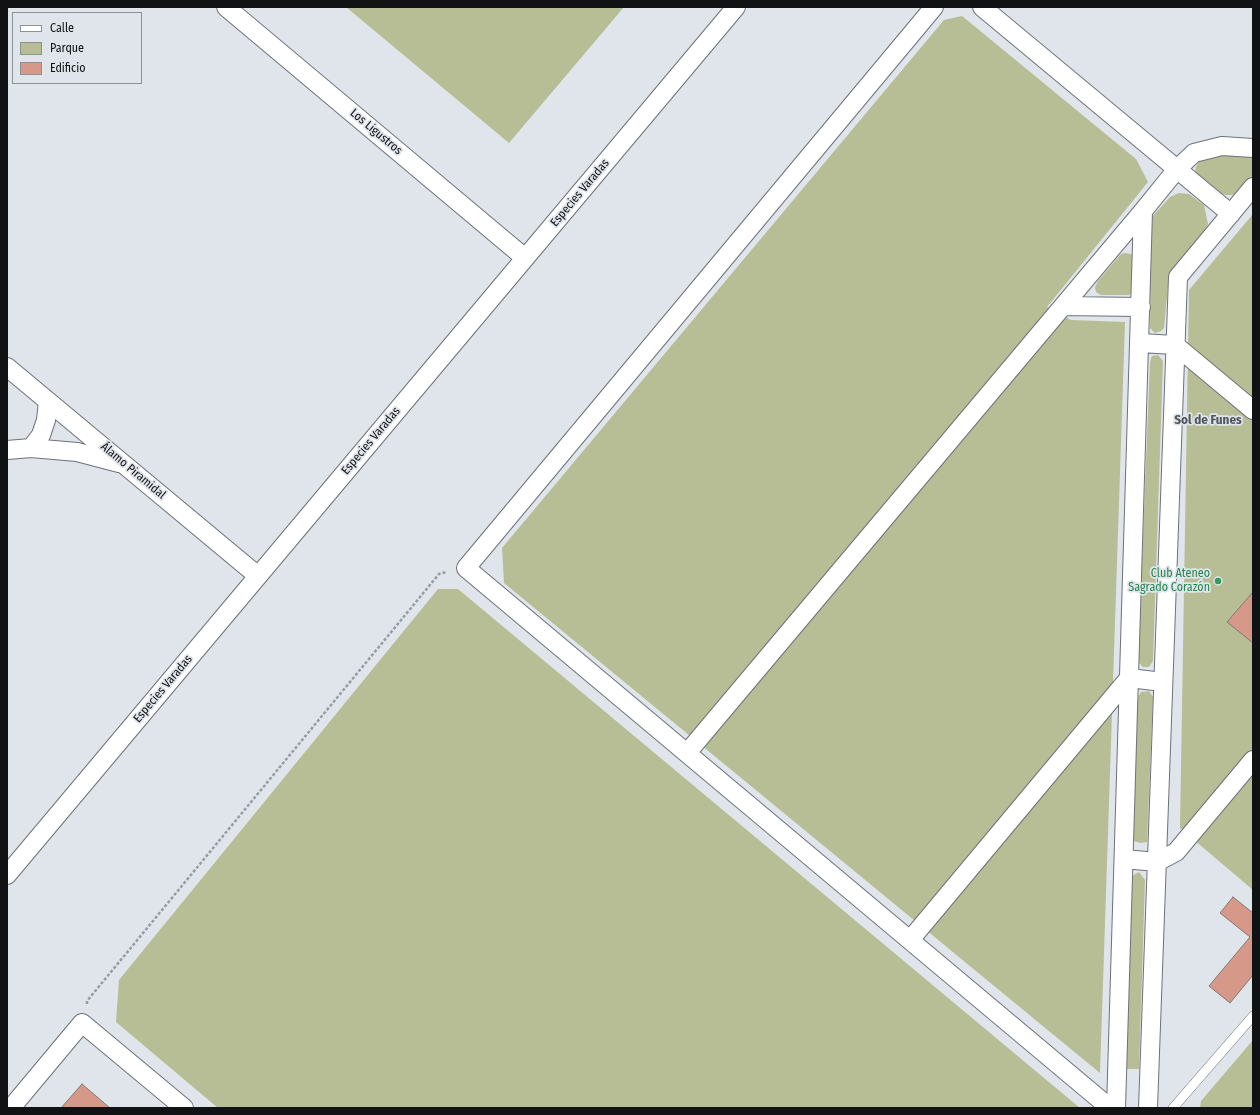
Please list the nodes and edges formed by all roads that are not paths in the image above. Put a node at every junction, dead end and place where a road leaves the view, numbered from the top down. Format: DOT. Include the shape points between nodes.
graph roads {
  1 [pos="226,7"];
  2 [pos="736,7"];
  3 [pos="934,7"];
  4 [pos="982,7"];
  5 [pos="1253,148"];
  6 [pos="1177,169"];
  7 [pos="1253,187"];
  8 [pos="1144,211"];
  9 [pos="1231,214"];
  10 [pos="525,258"];
  11 [pos="1063,306"];
  12 [pos="1141,307"];
  13 [pos="1140,343"];
  14 [pos="1175,345"];
  15 [pos="7,368"];
  16 [pos="48,401"];
  17 [pos="1253,410"];
  18 [pos="31,448"];
  19 [pos="7,450"];
  20 [pos="124,464"];
  21 [pos="258,576"];
  22 [pos="1129,678"];
  23 [pos="1163,682"];
  24 [pos="687,753"];
  25 [pos="1253,760"];
  26 [pos="1124,859"];
  27 [pos="1157,862"];
  28 [pos="10,867"];
  29 [pos="910,940"];
  30 [pos="1253,1016"];
  31 [pos="11,1108"];
  32 [pos="184,1108"];
  33 [pos="1110,1108"];
  34 [pos="1116,1108"];
  35 [pos="1148,1108"];
  36 [pos="1173,1108"];
  1 -- 10 [label="street, Los Ligustros"];
  2 -- 10 [label="street, Especies Varadas"];
  3 -- 24 [label="street" via="466,568"];
  4 -- 6 [label="street"];
  5 -- 6 [label="street" via="1222,146 1194,153"];
  6 -- 8 [label="street"];
  6 -- 9 [label="street"];
  7 -- 9 [label="street"];
  8 -- 11 [label="street"];
  8 -- 12 [label="street"];
  9 -- 14 [label="street" via="1178,277"];
  10 -- 21 [label="street, Especies Varadas"];
  11 -- 12 [label="street"];
  11 -- 24 [label="street"];
  12 -- 13 [label="street"];
  13 -- 14 [label="street"];
  13 -- 22 [label="street"];
  14 -- 17 [label="street"];
  14 -- 23 [label="street"];
  15 -- 16 [label="street, Álamo Piramidal"];
  16 -- 18 [label="street" via="41,435"];
  16 -- 20 [label="street, Álamo Piramidal"];
  18 -- 19 [label="street"];
  18 -- 20 [label="street" via="78,452"];
  20 -- 21 [label="street, Álamo Piramidal"];
  21 -- 28 [label="street, Especies Varadas"];
  22 -- 23 [label="street"];
  22 -- 26 [label="street"];
  22 -- 29 [label="street"];
  23 -- 27 [label="street"];
  24 -- 29 [label="street"];
  25 -- 27 [label="street" via="1176,852"];
  26 -- 27 [label="street"];
  26 -- 34 [label="street"];
  27 -- 35 [label="street"];
  29 -- 33 [label="street"];
  30 -- 36 [label="lane"];
  31 -- 32 [label="street" via="82,1023"];
}
